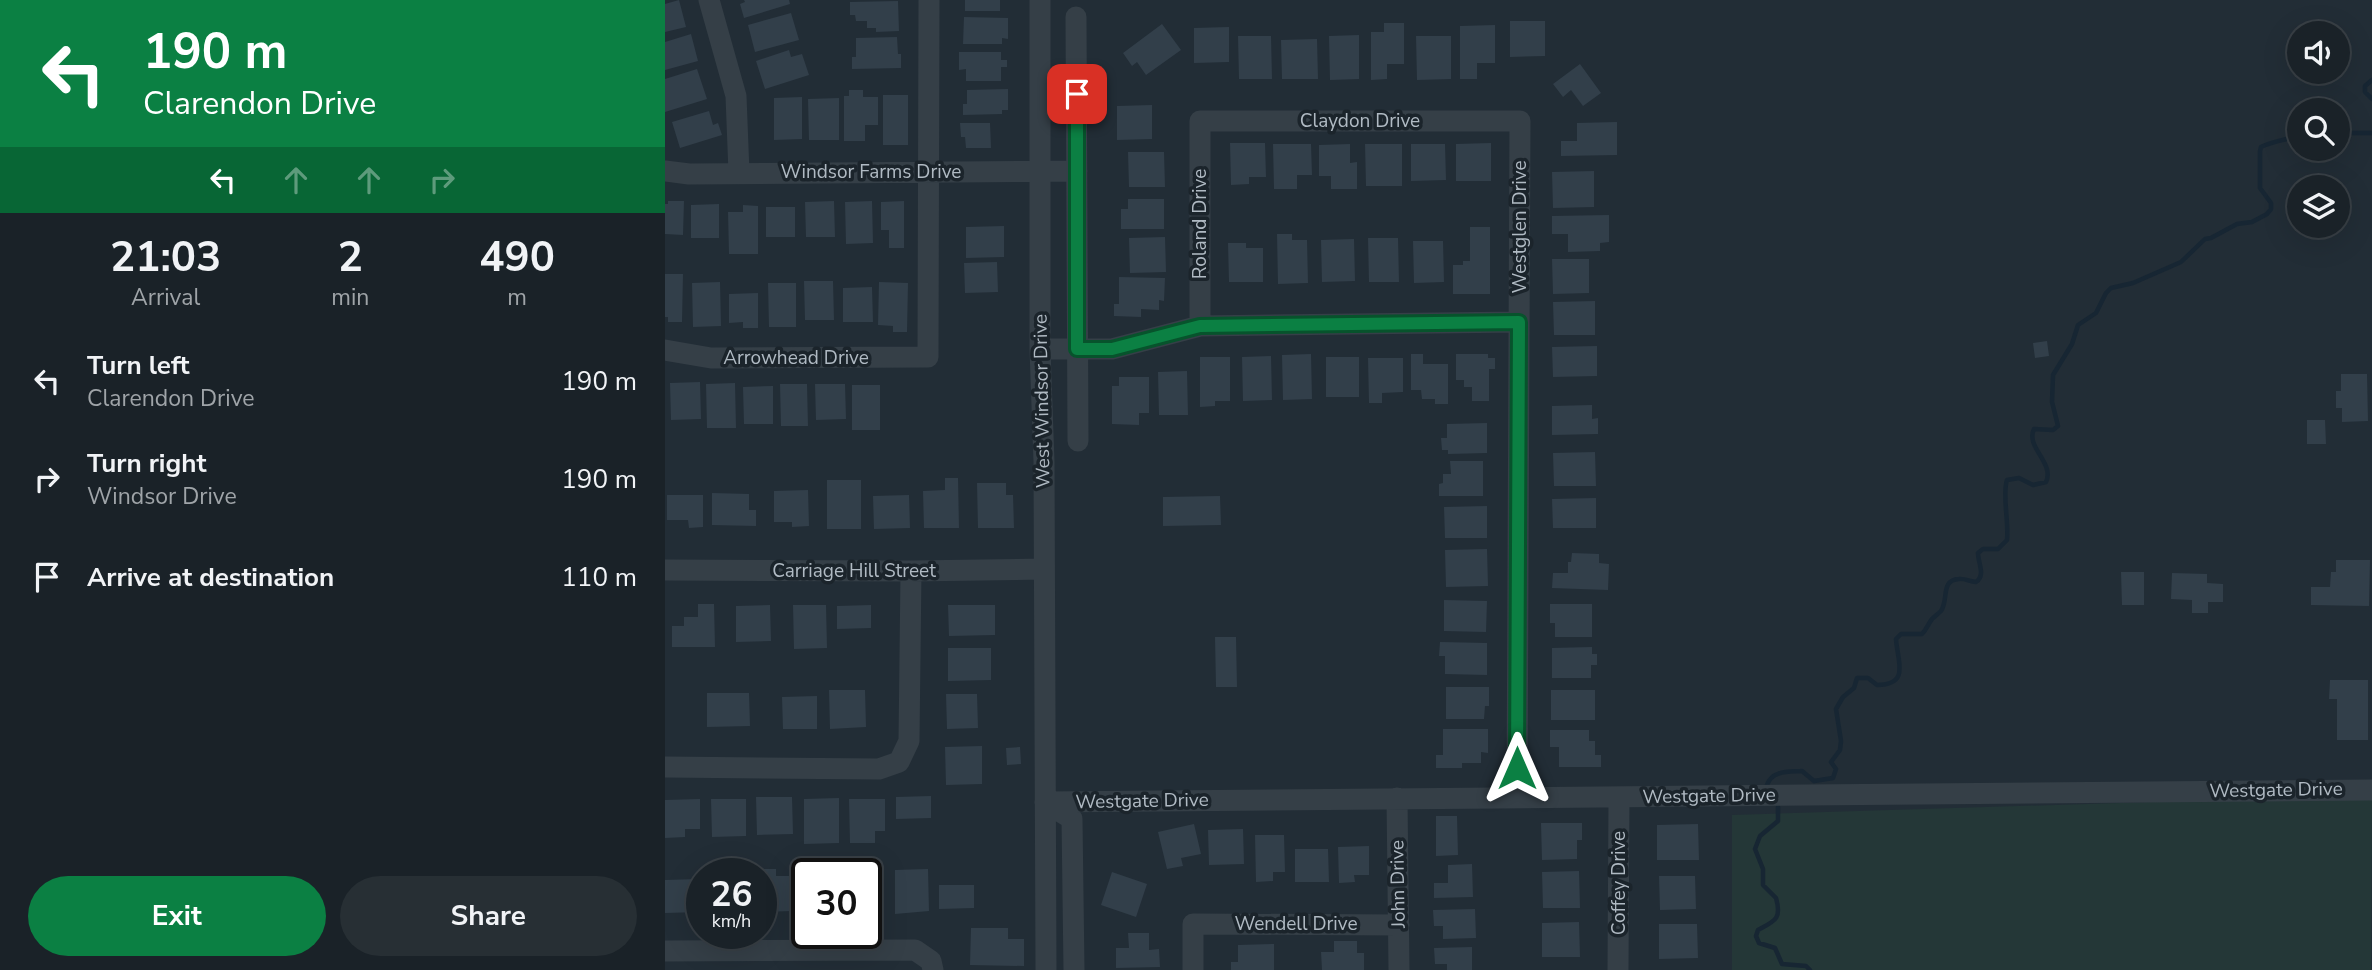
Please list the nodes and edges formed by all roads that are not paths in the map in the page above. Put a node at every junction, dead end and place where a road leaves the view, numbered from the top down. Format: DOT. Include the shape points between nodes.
graph roads {
  1 [pos="709,0"];
  2 [pos="929,0"];
  3 [pos="1040,0"];
  4 [pos="1076,18"];
  5 [pos="1200,121"];
  6 [pos="1520,121"];
  7 [pos="665,171"];
  8 [pos="1040,171"];
  9 [pos="1077,171"];
  10 [pos="929,172"];
  11 [pos="739,173"];
  12 [pos="1519,322"];
  13 [pos="1200,326"];
  14 [pos="665,349"];
  15 [pos="1040,349"];
  16 [pos="1077,349"];
  17 [pos="1078,441"];
  18 [pos="1044,569"];
  19 [pos="665,570"];
  20 [pos="911,571"];
  21 [pos="665,767"];
  22 [pos="2372,790"];
  23 [pos="1517,796"];
  24 [pos="1619,797"];
  25 [pos="1397,798"];
  26 [pos="1045,802"];
  27 [pos="1399,925"];
  28 [pos="665,951"];
  29 [pos="933,970"];
  30 [pos="1046,970"];
  31 [pos="1074,970"];
  32 [pos="1193,970"];
  33 [pos="1399,970"];
  34 [pos="1618,970"];
  1 -- 11 [label="street" via="736,96"];
  2 -- 10 [label="street"];
  3 -- 8 [label="street, West Windsor Drive"];
  4 -- 9 [label="street"];
  5 -- 6 [label="street, Claydon Drive"];
  5 -- 13 [label="street, Roland Drive"];
  6 -- 12 [label="street, Westglen Drive"];
  7 -- 11 [label="street, Windsor Farms Drive"];
  8 -- 9 [label="street, Windsor Farms Drive"];
  8 -- 10 [label="street, Windsor Farms Drive"];
  8 -- 15 [label="street, West Windsor Drive"];
  9 -- 16 [label="street"];
  10 -- 11 [label="street, Windsor Farms Drive"];
  10 -- 14 [label="street, Arrowhead Drive" via="928,357 711,358"];
  12 -- 13 [label="street"];
  12 -- 23 [label="street, Westglen Drive"];
  13 -- 16 [label="street" via="1112,349"];
  15 -- 16 [label="street"];
  15 -- 18 [label="street, West Windsor Drive"];
  16 -- 17 [label="street"];
  18 -- 20 [label="street, Carriage Hill Street"];
  18 -- 26 [label="street, West Windsor Drive"];
  19 -- 20 [label="street, Carriage Hill Street"];
  20 -- 21 [label="street" via="909,741 899,762 879,769"];
  22 -- 24 [label="street, Westgate Drive"];
  23 -- 24 [label="street, Westgate Drive"];
  23 -- 25 [label="street, Westgate Drive"];
  24 -- 34 [label="street, Coffey Drive"];
  25 -- 26 [label="street, Westgate Drive"];
  25 -- 27 [label="street, John Drive"];
  26 -- 30 [label="street, West Windsor Drive"];
  26 -- 31 [label="street" via="1072,819"];
  27 -- 32 [label="street, Wendell Drive" via="1193,924"];
  27 -- 33 [label="street, John Drive"];
  28 -- 29 [label="street" via="915,950 931,961"];
}
